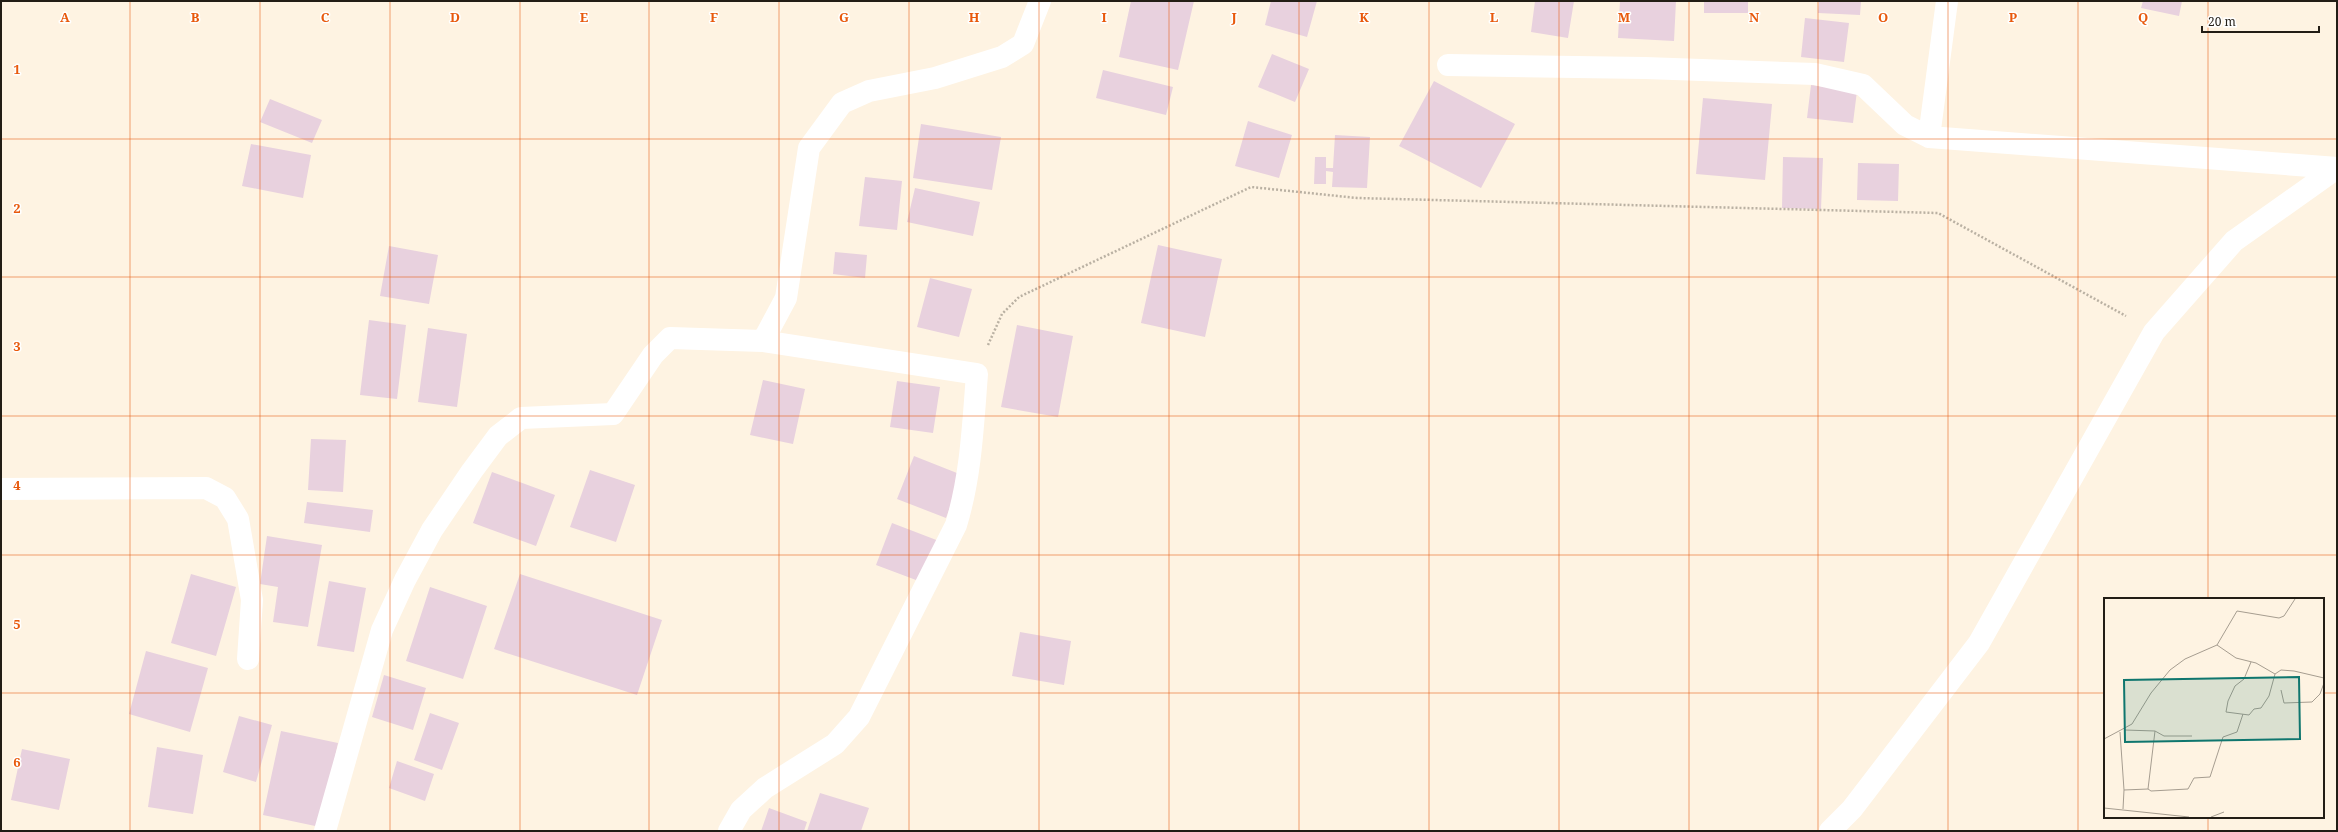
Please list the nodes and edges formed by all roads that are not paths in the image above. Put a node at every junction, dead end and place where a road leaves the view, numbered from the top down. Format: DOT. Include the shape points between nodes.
graph roads {
  1 [pos="1040,1"];
  2 [pos="1947,1"];
  3 [pos="1448,65"];
  4 [pos="1929,137"];
  5 [pos="2337,168"];
  6 [pos="763,341"];
  7 [pos="1,489"];
  8 [pos="248,659"];
  9 [pos="325,831"];
  10 [pos="729,831"];
  11 [pos="1830,831"];
  1 -- 6 [label="street" via="1023,44 1002,58 934,78 869,91 842,103 809,148 786,298"];
  2 -- 4 [label="street"];
  3 -- 4 [label="street" via="1815,74 1863,85 1905,124"];
  4 -- 5 [label="street"];
  5 -- 11 [label="street" via="2234,240 2154,332 1979,643 1852,809"];
  6 -- 9 [label="street" via="670,338 653,355 613,414 521,418 498,436 432,530 382,630"];
  6 -- 10 [label="street" via="977,374 970,462 965,496 956,525 859,717 835,744 765,788 741,810"];
  7 -- 8 [label="street" via="206,488 225,498 238,519 252,600"];
}
